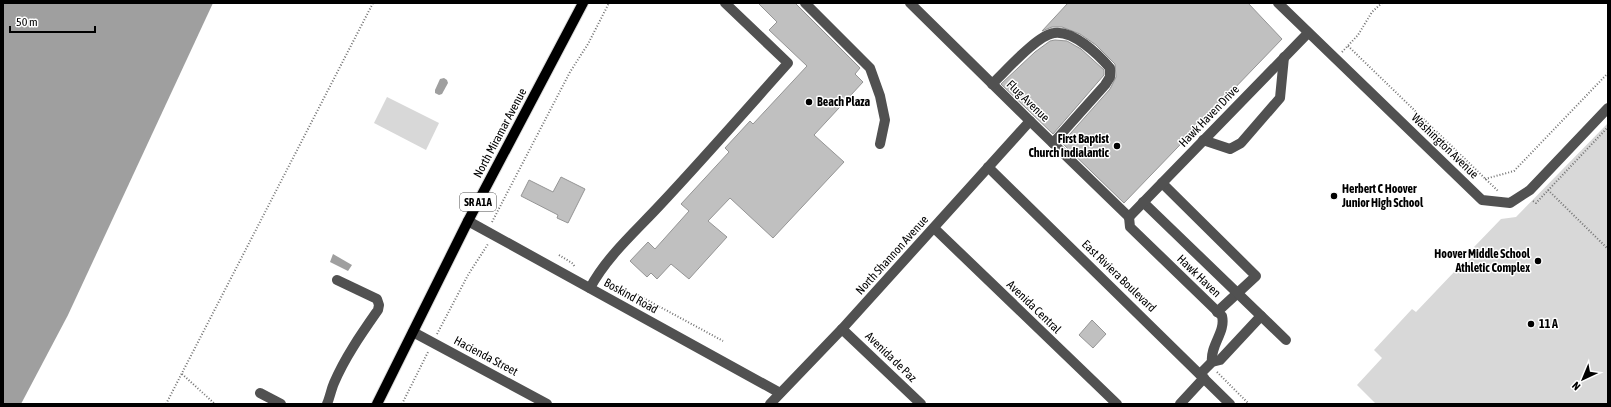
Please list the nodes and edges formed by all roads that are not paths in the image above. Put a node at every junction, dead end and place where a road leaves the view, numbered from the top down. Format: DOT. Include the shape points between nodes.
graph roads {
  1 [pos="584,3"];
  2 [pos="725,3"];
  3 [pos="805,3"];
  4 [pos="910,3"];
  5 [pos="1278,3"];
  6 [pos="1308,32"];
  7 [pos="1284,57"];
  8 [pos="992,84"];
  9 [pos="1605,112"];
  10 [pos="1030,121"];
  11 [pos="1203,140"];
  12 [pos="1053,143"];
  13 [pos="880,144"];
  14 [pos="988,167"];
  15 [pos="1162,183"];
  16 [pos="1143,202"];
  17 [pos="1129,216"];
  18 [pos="468,221"];
  19 [pos="934,228"];
  20 [pos="337,280"];
  21 [pos="590,288"];
  22 [pos="1237,294"];
  23 [pos="1217,312"];
  24 [pos="1261,316"];
  25 [pos="842,329"];
  26 [pos="413,332"];
  27 [pos="1286,340"];
  28 [pos="1212,362"];
  29 [pos="1202,376"];
  30 [pos="780,393"];
  31 [pos="260,394"];
  32 [pos="281,404"];
  33 [pos="327,404"];
  34 [pos="378,404"];
  35 [pos="547,404"];
  36 [pos="770,404"];
  37 [pos="921,404"];
  38 [pos="1117,404"];
  39 [pos="1180,404"];
  40 [pos="1230,404"];
  1 -- 18 [label="main road, North Miramar Avenue / SR A1A"];
  2 -- 21 [label="street" via="788,63 608,261"];
  3 -- 13 [label="street" via="870,68 885,120"];
  4 -- 8 [label="street, Flug Avenue"];
  5 -- 6 [label="street, Washington Avenue"];
  6 -- 7 [label="street, Hawk Haven Drive"];
  6 -- 9 [label="street, Washington Avenue" via="1482,200 1510,203 1525,193"];
  7 -- 11 [label="street, Hawk Haven Drive"];
  7 -- 11 [label="street" via="1280,98 1241,143 1230,148"];
  8 -- 10 [label="street, Flug Avenue"];
  8 -- 12 [label="street" via="1041,38 1053,33 1064,33 1083,43 1100,57 1110,68 1110,77"];
  10 -- 12 [label="street, Flug Avenue"];
  10 -- 14 [label="street, North Shannon Avenue"];
  11 -- 15 [label="street, Hawk Haven Drive"];
  12 -- 17 [label="street, Flug Avenue"];
  14 -- 19 [label="street, North Shannon Avenue"];
  14 -- 29 [label="street, East Riviera Boulevard"];
  15 -- 16 [label="street, Hawk Haven Drive"];
  15 -- 22 [label="street" via="1256,276"];
  16 -- 17 [label="street, Hawk Haven Drive"];
  16 -- 22 [label="street"];
  17 -- 23 [label="street, Hawk Haven" via="1130,227"];
  18 -- 21 [label="street, Boskind Road"];
  18 -- 26 [label="main road, North Miramar Avenue / SR A1A"];
  19 -- 25 [label="street, North Shannon Avenue"];
  19 -- 38 [label="street, Avenida Central"];
  20 -- 33 [label="street" via="377,299 379,305 342,366"];
  21 -- 30 [label="street, Boskind Road"];
  22 -- 23 [label="street"];
  22 -- 24 [label="street"];
  23 -- 28 [label="street, Hawk Haven" via="1222,316 1224,324 1211,355"];
  24 -- 27 [label="street"];
  24 -- 28 [label="street" via="1220,360"];
  25 -- 30 [label="street, North Shannon Avenue"];
  25 -- 37 [label="street, Avenida de Paz"];
  26 -- 34 [label="main road, North Miramar Avenue / SR A1A"];
  26 -- 35 [label="street, Hacienda Street"];
  28 -- 29 [label="street"];
  29 -- 39 [label="street"];
  29 -- 40 [label="street, East Riviera Boulevard"];
  30 -- 36 [label="street, North Shannon Avenue"];
  31 -- 32 [label="street"];
}
